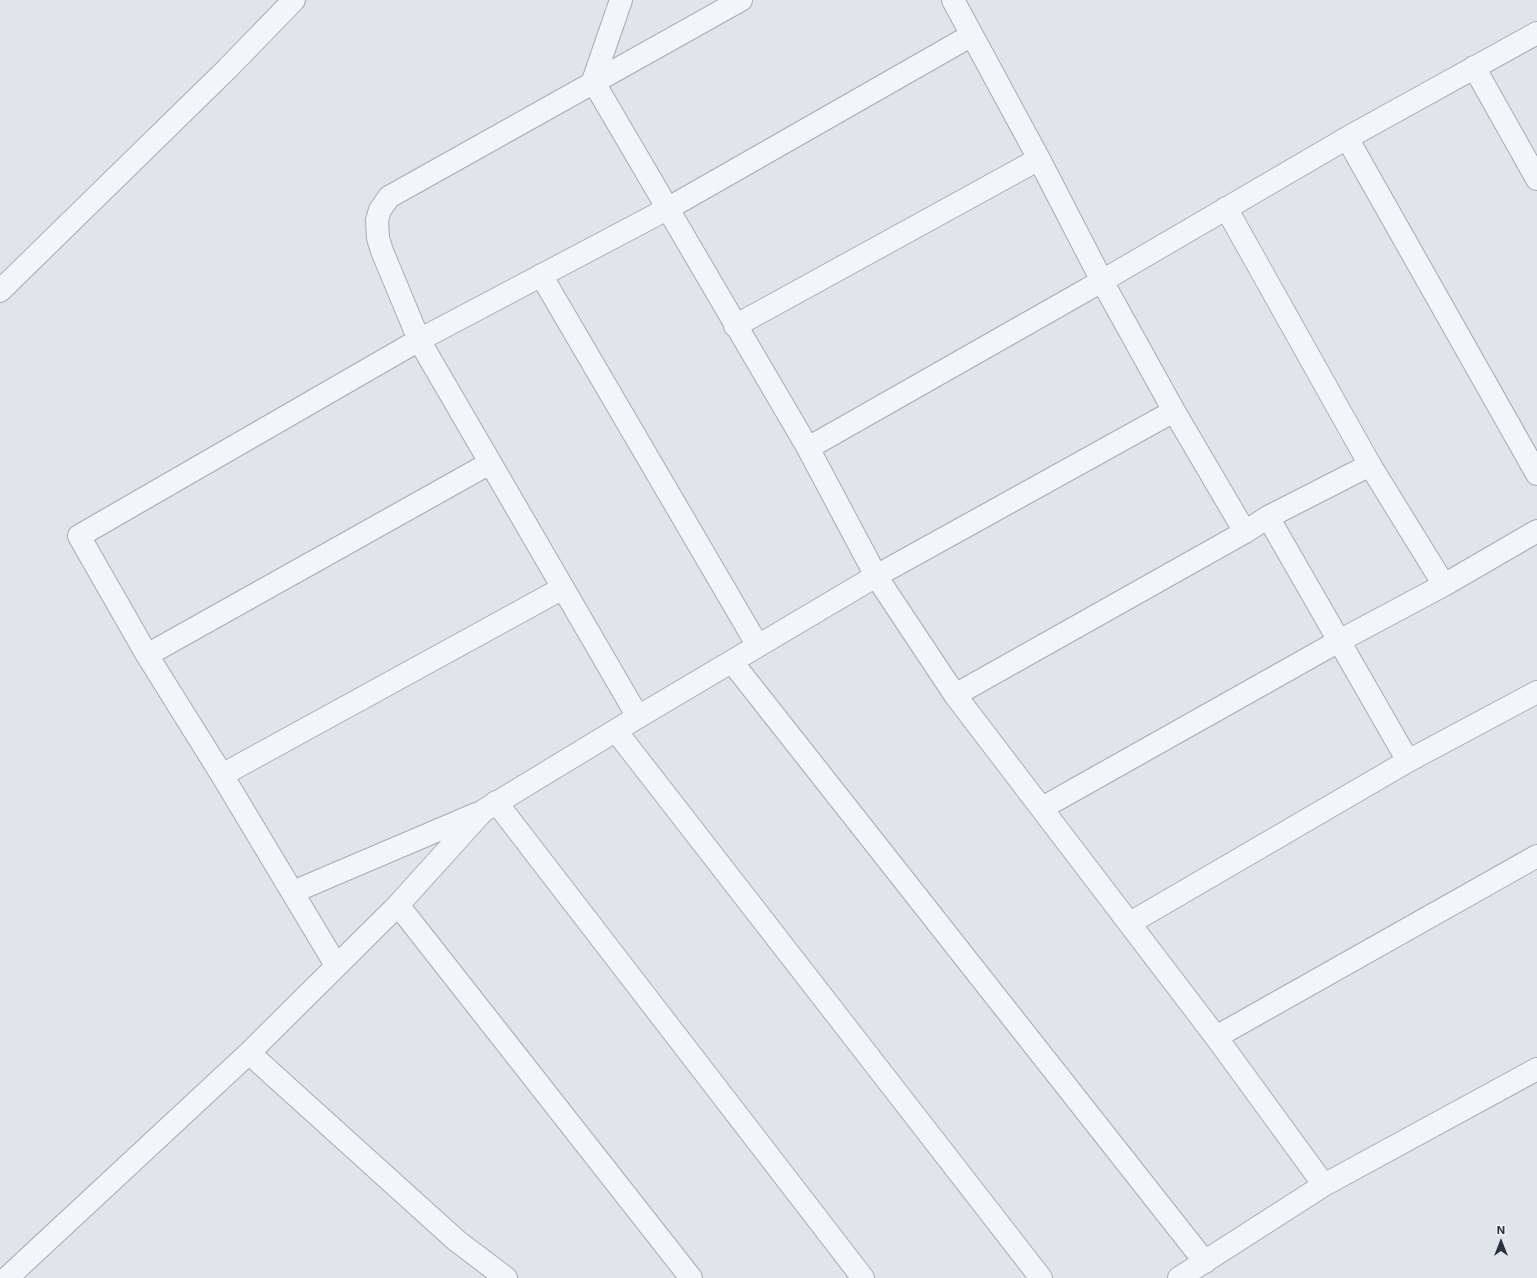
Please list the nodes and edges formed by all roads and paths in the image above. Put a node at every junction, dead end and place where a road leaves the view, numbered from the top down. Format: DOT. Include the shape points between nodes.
graph roads {
  1 [pos="294,0"];
  2 [pos="621,0"];
  3 [pos="741,0"];
  4 [pos="953,0"];
  5 [pos="1537,33"];
  6 [pos="972,35"];
  7 [pos="1474,67"];
  8 [pos="593,81"];
  9 [pos="1347,138"];
  10 [pos="1039,159"];
  11 [pos="1537,179"];
  12 [pos="667,208"];
  13 [pos="1226,208"];
  14 [pos="541,275"];
  15 [pos="1102,281"];
  16 [pos="0,291"];
  17 [pos="735,326"];
  18 [pos="419,340"];
  19 [pos="1174,411"];
  20 [pos="808,448"];
  21 [pos="490,463"];
  22 [pos="1370,465"];
  23 [pos="1537,474"];
  24 [pos="1268,517"];
  25 [pos="1537,531"];
  26 [pos="1245,532"];
  27 [pos="876,576"];
  28 [pos="1444,585"];
  29 [pos="563,588"];
  30 [pos="1338,640"];
  31 [pos="758,646"];
  32 [pos="147,655"];
  33 [pos="732,662"];
  34 [pos="1537,692"];
  35 [pos="955,695"];
  36 [pos="638,717"];
  37 [pos="616,731"];
  38 [pos="1408,762"];
  39 [pos="222,775"];
  40 [pos="490,807"];
  41 [pos="1042,808"];
  42 [pos="1537,856"];
  43 [pos="293,892"];
  44 [pos="398,905"];
  45 [pos="1130,923"];
  46 [pos="336,965"];
  47 [pos="1216,1037"];
  48 [pos="249,1053"];
  49 [pos="1537,1069"];
  50 [pos="1324,1185"];
  51 [pos="1204,1262"];
  52 [pos="7,1278"];
  53 [pos="506,1278"];
  54 [pos="691,1278"];
  55 [pos="863,1278"];
  56 [pos="1041,1278"];
  57 [pos="1179,1278"];
  1 -- 16 [label="street"];
  2 -- 8 [label="street"];
  3 -- 8 [label="street"];
  4 -- 6 [label="street"];
  5 -- 7 [label="street"];
  6 -- 10 [label="street"];
  6 -- 12 [label="street"];
  7 -- 9 [label="street"];
  7 -- 11 [label="street"];
  8 -- 12 [label="street"];
  8 -- 18 [label="street" via="389,197 380,210 377,220 378,238"];
  9 -- 13 [label="street"];
  9 -- 23 [label="street"];
  10 -- 15 [label="street"];
  10 -- 17 [label="street"];
  12 -- 14 [label="street"];
  12 -- 17 [label="street"];
  13 -- 15 [label="street"];
  13 -- 22 [label="street"];
  14 -- 18 [label="street"];
  14 -- 31 [label="street"];
  15 -- 19 [label="street"];
  15 -- 20 [label="street"];
  17 -- 20 [label="street"];
  18 -- 21 [label="street"];
  18 -- 32 [label="street" via="79,536"];
  19 -- 26 [label="street"];
  19 -- 27 [label="street"];
  20 -- 27 [label="street"];
  21 -- 29 [label="street"];
  21 -- 32 [label="street"];
  22 -- 24 [label="street"];
  22 -- 28 [label="street"];
  24 -- 26 [label="street"];
  24 -- 30 [label="street"];
  25 -- 28 [label="street"];
  26 -- 35 [label="street"];
  27 -- 31 [label="street"];
  27 -- 35 [label="street"];
  28 -- 30 [label="street"];
  29 -- 36 [label="street"];
  29 -- 39 [label="street"];
  30 -- 38 [label="street"];
  30 -- 41 [label="street"];
  31 -- 33 [label="street"];
  32 -- 39 [label="street"];
  33 -- 36 [label="street"];
  33 -- 51 [label="street"];
  34 -- 38 [label="street"];
  35 -- 41 [label="street"];
  36 -- 37 [label="street"];
  37 -- 40 [label="street"];
  37 -- 56 [label="street"];
  38 -- 45 [label="street"];
  39 -- 43 [label="street"];
  40 -- 43 [label="street"];
  40 -- 44 [label="street"];
  40 -- 55 [label="street"];
  41 -- 45 [label="street"];
  42 -- 47 [label="street"];
  43 -- 46 [label="street"];
  44 -- 46 [label="street"];
  44 -- 54 [label="street"];
  45 -- 47 [label="street"];
  46 -- 48 [label="street"];
  47 -- 50 [label="street"];
  48 -- 52 [label="street"];
  48 -- 53 [label="street" via="457,1241"];
  49 -- 50 [label="street"];
  50 -- 51 [label="street"];
  51 -- 57 [label="street"];
}
